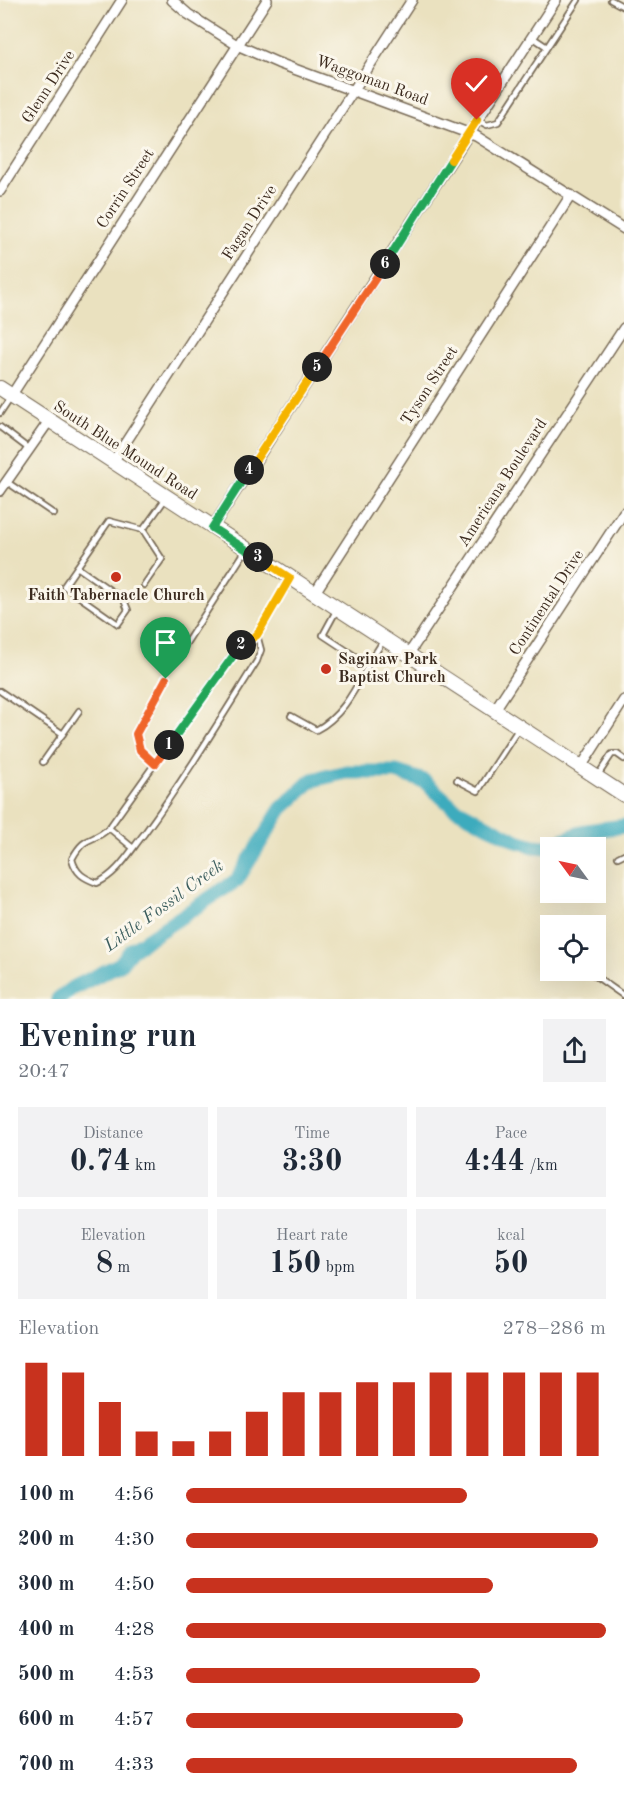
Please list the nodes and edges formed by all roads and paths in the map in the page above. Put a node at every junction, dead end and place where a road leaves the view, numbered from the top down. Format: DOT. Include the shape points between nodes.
graph roads {
  1 [pos="122,0"];
  2 [pos="172,0"];
  3 [pos="267,0"];
  4 [pos="412,0"];
  5 [pos="556,0"];
  6 [pos="578,0"];
  7 [pos="611,0"];
  8 [pos="624,7"];
  9 [pos="532,38"];
  10 [pos="237,45"];
  11 [pos="547,47"];
  12 [pos="353,90"];
  13 [pos="477,120"];
  14 [pos="469,133"];
  15 [pos="0,191"];
  16 [pos="571,195"];
  17 [pos="624,229"];
  18 [pos="624,328"];
  19 [pos="6,392"];
  20 [pos="0,413"];
  21 [pos="49,421"];
  22 [pos="0,427"];
  23 [pos="30,449"];
  24 [pos="113,462"];
  25 [pos="6,482"];
  26 [pos="0,491"];
  27 [pos="166,497"];
  28 [pos="624,512"];
  29 [pos="54,514"];
  30 [pos="212,528"];
  31 [pos="144,530"];
  32 [pos="246,550"];
  33 [pos="77,567"];
  34 [pos="290,578"];
  35 [pos="144,585"];
  36 [pos="314,594"];
  37 [pos="338,609"];
  38 [pos="257,635"];
  39 [pos="384,640"];
  40 [pos="408,655"];
  41 [pos="176,659"];
  42 [pos="367,664"];
  43 [pos="166,679"];
  44 [pos="0,691"];
  45 [pos="624,700"];
  46 [pos="79,711"];
  47 [pos="494,711"];
  48 [pos="291,716"];
  49 [pos="519,728"];
  50 [pos="63,734"];
  51 [pos="624,759"];
  52 [pos="43,762"];
  53 [pos="155,764"];
  54 [pos="581,767"];
  55 [pos="596,777"];
  56 [pos="458,780"];
  57 [pos="624,794"];
  58 [pos="109,828"];
  59 [pos="133,848"];
  60 [pos="624,854"];
  61 [pos="618,857"];
  62 [pos="603,981"];
  63 [pos="624,996"];
  1 -- 15 [label="street, Glenn Drive"];
  2 -- 10 [label="street, Waggoman Road" via="188,15"];
  3 -- 10 [label="street, Corrin Street"];
  4 -- 12 [label="street, Fagan Drive"];
  5 -- 9 [label="street"];
  6 -- 11 [label="lane"];
  7 -- 8 [label="lane"];
  9 -- 11 [label="lane"];
  9 -- 13 [label="street"];
  10 -- 12 [label="street, Waggoman Road"];
  10 -- 19 [label="street, Corrin Street"];
  11 -- 13 [label="lane" via="498,122 487,124"];
  12 -- 14 [label="street, Waggoman Road"];
  12 -- 24 [label="street, Fagan Drive"];
  13 -- 14 [label="street"];
  14 -- 16 [label="street, Waggoman Road"];
  14 -- 30 [label="street"];
  16 -- 17 [label="street, Waggoman Road"];
  16 -- 36 [label="street, Tyson Street"];
  18 -- 40 [label="street, Americana Boulevard"];
  19 -- 20 [label="lane"];
  19 -- 21 [label="main road, South Blue Mound Road"];
  21 -- 23 [label="street"];
  21 -- 24 [label="main road, South Blue Mound Road"];
  22 -- 23 [label="lane"];
  23 -- 25 [label="street"];
  24 -- 27 [label="main road, South Blue Mound Road"];
  25 -- 26 [label="street"];
  25 -- 29 [label="lane"];
  27 -- 30 [label="main road, South Blue Mound Road"];
  27 -- 31 [label="lane"];
  28 -- 47 [label="street, Continental Drive"];
  30 -- 32 [label="main road, South Blue Mound Road"];
  31 -- 33 [label="lane" via="109,520"];
  31 -- 35 [label="lane" via="162,559"];
  32 -- 34 [label="main road, South Blue Mound Road"];
  32 -- 41 [label="lane"];
  33 -- 33 [label="lane" via="64,586 118,624 128,610 124,600"];
  34 -- 36 [label="main road, South Blue Mound Road"];
  34 -- 38 [label="lane"];
  36 -- 37 [label="main road, South Blue Mound Road"];
  37 -- 39 [label="main road, South Blue Mound Road"];
  37 -- 42 [label="lane" via="323,635"];
  38 -- 53 [label="lane" via="244,640 235,651"];
  38 -- 59 [label="lane" via="261,650 257,661 177,788"];
  39 -- 40 [label="main road, South Blue Mound Road"];
  39 -- 42 [label="lane"];
  40 -- 47 [label="main road, South Blue Mound Road"];
  42 -- 48 [label="lane" via="341,712 327,724 316,730"];
  43 -- 53 [label="lane" via="136,734 140,750"];
  44 -- 50 [label="lane"];
  45 -- 54 [label="street"];
  46 -- 50 [label="lane"];
  47 -- 49 [label="main road, South Blue Mound Road"];
  49 -- 54 [label="main road, South Blue Mound Road"];
  49 -- 56 [label="lane" via="478,791"];
  50 -- 52 [label="lane"];
  51 -- 55 [label="lane" via="612,754"];
  53 -- 58 [label="lane"];
  54 -- 55 [label="main road, South Blue Mound Road"];
  55 -- 57 [label="main road, South Blue Mound Road"];
  58 -- 59 [label="lane"];
  58 -- 59 [label="lane" via="86,840 72,859 75,870 84,878 98,884 106,880"];
  60 -- 61 [label="lane"];
  62 -- 63 [label="lane"];
}
